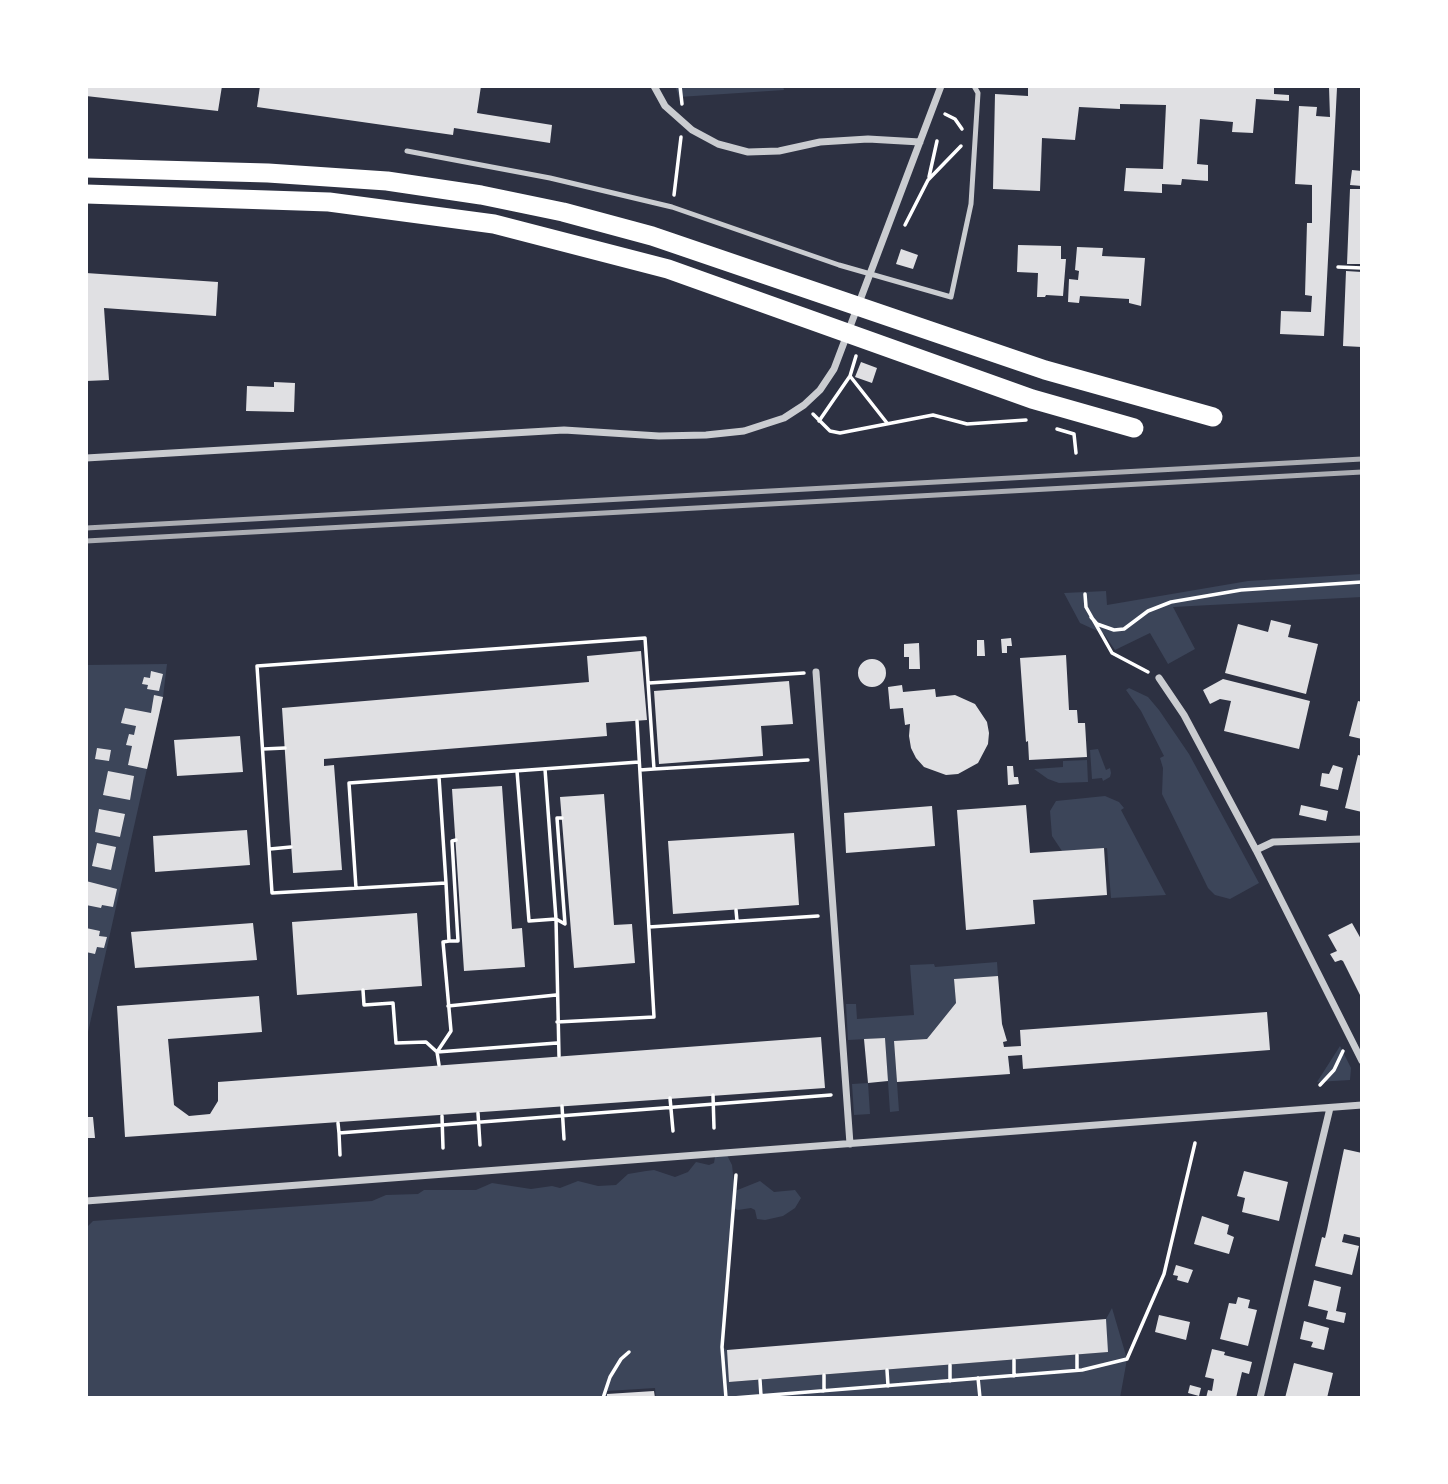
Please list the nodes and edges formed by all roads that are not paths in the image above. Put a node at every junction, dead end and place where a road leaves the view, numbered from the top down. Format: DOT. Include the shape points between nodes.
graph roads {
  1 [pos="654,86"];
  2 [pos="941,86"];
  3 [pos="974,86"];
  4 [pos="920,142"];
  5 [pos="407,151"];
  6 [pos="86,168"];
  7 [pos="86,194"];
  8 [pos="1213,417"];
  9 [pos="1134,428"];
  10 [pos="86,458"];
  11 [pos="816,672"];
  12 [pos="1159,678"];
  13 [pos="1362,839"];
  14 [pos="1256,850"];
  15 [pos="1362,1061"];
  16 [pos="1362,1105"];
  17 [pos="1331,1108"];
  18 [pos="850,1144"];
  19 [pos="86,1201"];
  20 [pos="1260,1398"];
  1 -- 4 [label="street" via="683,124 718,144 748,152 868,139"];
  2 -- 4 [label="street"];
  3 -- 5 [label="lane" via="978,93 971,204 951,297 839,265 672,207"];
  4 -- 10 [label="street" via="834,369 820,390 784,418 744,431 706,435 551,430"];
  6 -- 8 [label="highway" via="387,181 564,212 652,236 1045,370"];
  7 -- 9 [label="highway" via="329,202 495,223 668,269 1032,399"];
  11 -- 18 [label="street"];
  12 -- 14 [label="street" via="1184,715"];
  13 -- 14 [label="street" via="1273,842"];
  14 -- 15 [label="street"];
  16 -- 17 [label="street"];
  17 -- 18 [label="street"];
  17 -- 20 [label="street"];
  18 -- 19 [label="street"];
}
